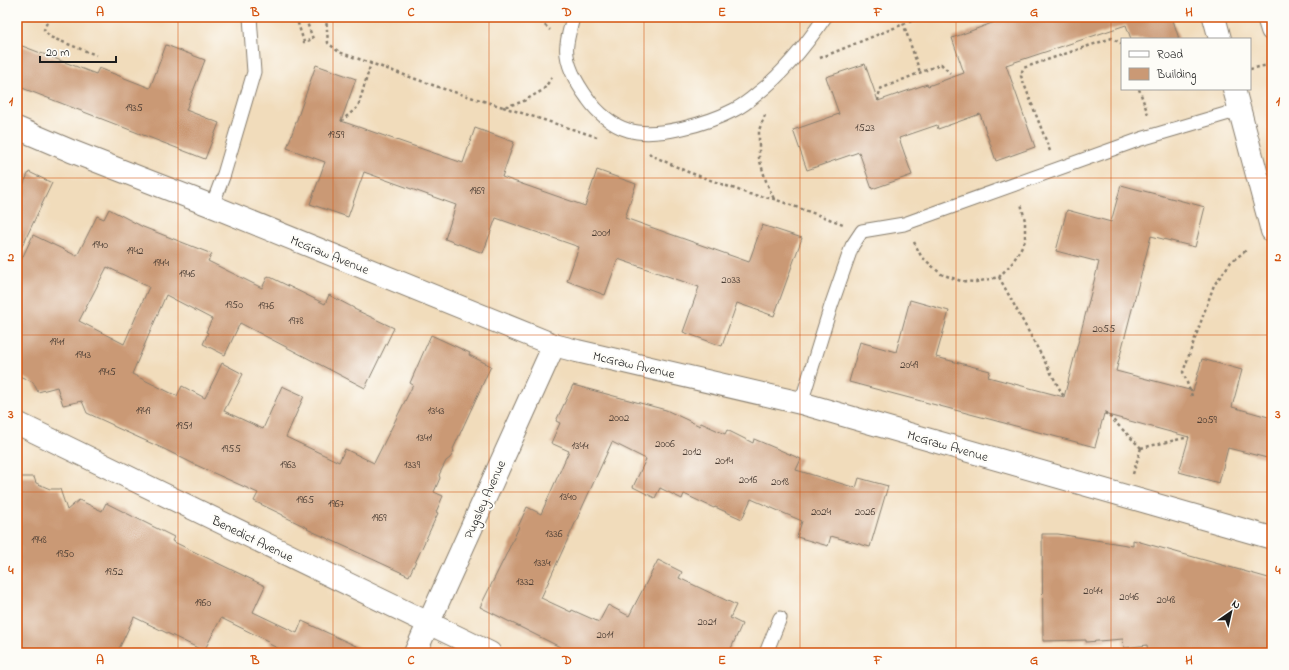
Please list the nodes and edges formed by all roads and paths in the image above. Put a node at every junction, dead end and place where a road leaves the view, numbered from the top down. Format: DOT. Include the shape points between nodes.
graph roads {
  1 [pos="49,17"];
  2 [pos="250,17"];
  3 [pos="296,17"];
  4 [pos="305,17"];
  5 [pos="326,17"];
  6 [pos="536,17"];
  7 [pos="573,17"];
  8 [pos="825,17"];
  9 [pos="901,17"];
  10 [pos="921,17"];
  11 [pos="1214,17"];
  12 [pos="1268,17"];
  13 [pos="903,24"];
  14 [pos="1272,30"];
  15 [pos="1220,38"];
  16 [pos="1121,43"];
  17 [pos="566,54"];
  18 [pos="96,55"];
  19 [pos="815,60"];
  20 [pos="371,63"];
  21 [pos="1268,65"];
  22 [pos="1251,69"];
  23 [pos="920,72"];
  24 [pos="950,72"];
  25 [pos="1139,90"];
  26 [pos="1234,90"];
  27 [pos="878,101"];
  28 [pos="503,107"];
  29 [pos="766,110"];
  30 [pos="1239,110"];
  31 [pos="341,121"];
  32 [pos="17,128"];
  33 [pos="628,130"];
  34 [pos="1156,135"];
  35 [pos="599,138"];
  36 [pos="644,152"];
  37 [pos="651,155"];
  38 [pos="1057,168"];
  39 [pos="1016,183"];
  40 [pos="774,199"];
  41 [pos="212,206"];
  42 [pos="825,217"];
  43 [pos="904,224"];
  44 [pos="1272,231"];
  45 [pos="1248,249"];
  46 [pos="999,277"];
  47 [pos="554,345"];
  48 [pos="1192,396"];
  49 [pos="1064,397"];
  50 [pos="800,403"];
  51 [pos="1105,412"];
  52 [pos="17,423"];
  53 [pos="1189,437"];
  54 [pos="1141,448"];
  55 [pos="1133,475"];
  56 [pos="1272,538"];
  57 [pos="780,618"];
  58 [pos="428,623"];
  59 [pos="415,653"];
  60 [pos="490,653"];
  61 [pos="766,653"];
  1 -- 18 [label="path" via="44,30 50,37"];
  2 -- 41 [label="lane" via="254,72"];
  3 -- 4 [label="path" via="304,42 313,39"];
  5 -- 20 [label="path" via="328,43 339,52"];
  6 -- 17 [label="path" via="554,34"];
  7 -- 17 [label="lane"];
  8 -- 33 [label="lane" via="779,75 734,110 693,126 651,133"];
  9 -- 13 [label="path"];
  10 -- 13 [label="path"];
  11 -- 15 [label="street"];
  12 -- 14 [label="street"];
  13 -- 19 [label="path"];
  13 -- 23 [label="path"];
  16 -- 38 [label="path" via="1112,38 1023,68 1021,76"];
  17 -- 28 [label="path" via="543,90 522,102"];
  17 -- 33 [label="lane" via="581,91 593,107 607,120"];
  20 -- 28 [label="path"];
  20 -- 31 [label="path" via="358,107"];
  21 -- 22 [label="path"];
  23 -- 24 [label="path" via="941,64"];
  23 -- 27 [label="path" via="880,89"];
  25 -- 34 [label="path"];
  26 -- 30 [label="street"];
  28 -- 35 [label="path"];
  29 -- 40 [label="path" via="759,130 759,158"];
  30 -- 34 [label="lane"];
  30 -- 44 [label="street"];
  32 -- 41 [label="street, McGraw Avenue"];
  33 -- 37 [label="path"];
  34 -- 38 [label="lane"];
  36 -- 37 [label="path"];
  37 -- 40 [label="path" via="688,172 749,194"];
  38 -- 39 [label="lane"];
  39 -- 43 [label="lane"];
  39 -- 46 [label="path" via="1025,221 1025,241 1013,262"];
  40 -- 42 [label="path"];
  41 -- 47 [label="street, McGraw Avenue"];
  43 -- 46 [label="path" via="921,256 941,274 961,281 976,282"];
  43 -- 50 [label="lane" via="862,231 852,246"];
  45 -- 48 [label="path" via="1231,262 1214,285 1183,372"];
  46 -- 49 [label="path"];
  47 -- 50 [label="street, McGraw Avenue"];
  47 -- 58 [label="street, Pugsley Avenue"];
  50 -- 56 [label="street, McGraw Avenue"];
  51 -- 54 [label="path"];
  52 -- 58 [label="street, Benedict Avenue"];
  53 -- 54 [label="path"];
  54 -- 55 [label="path"];
  57 -- 61 [label="lane"];
  58 -- 59 [label="street, Pugsley Avenue"];
  58 -- 60 [label="street, Benedict Avenue"];
}
